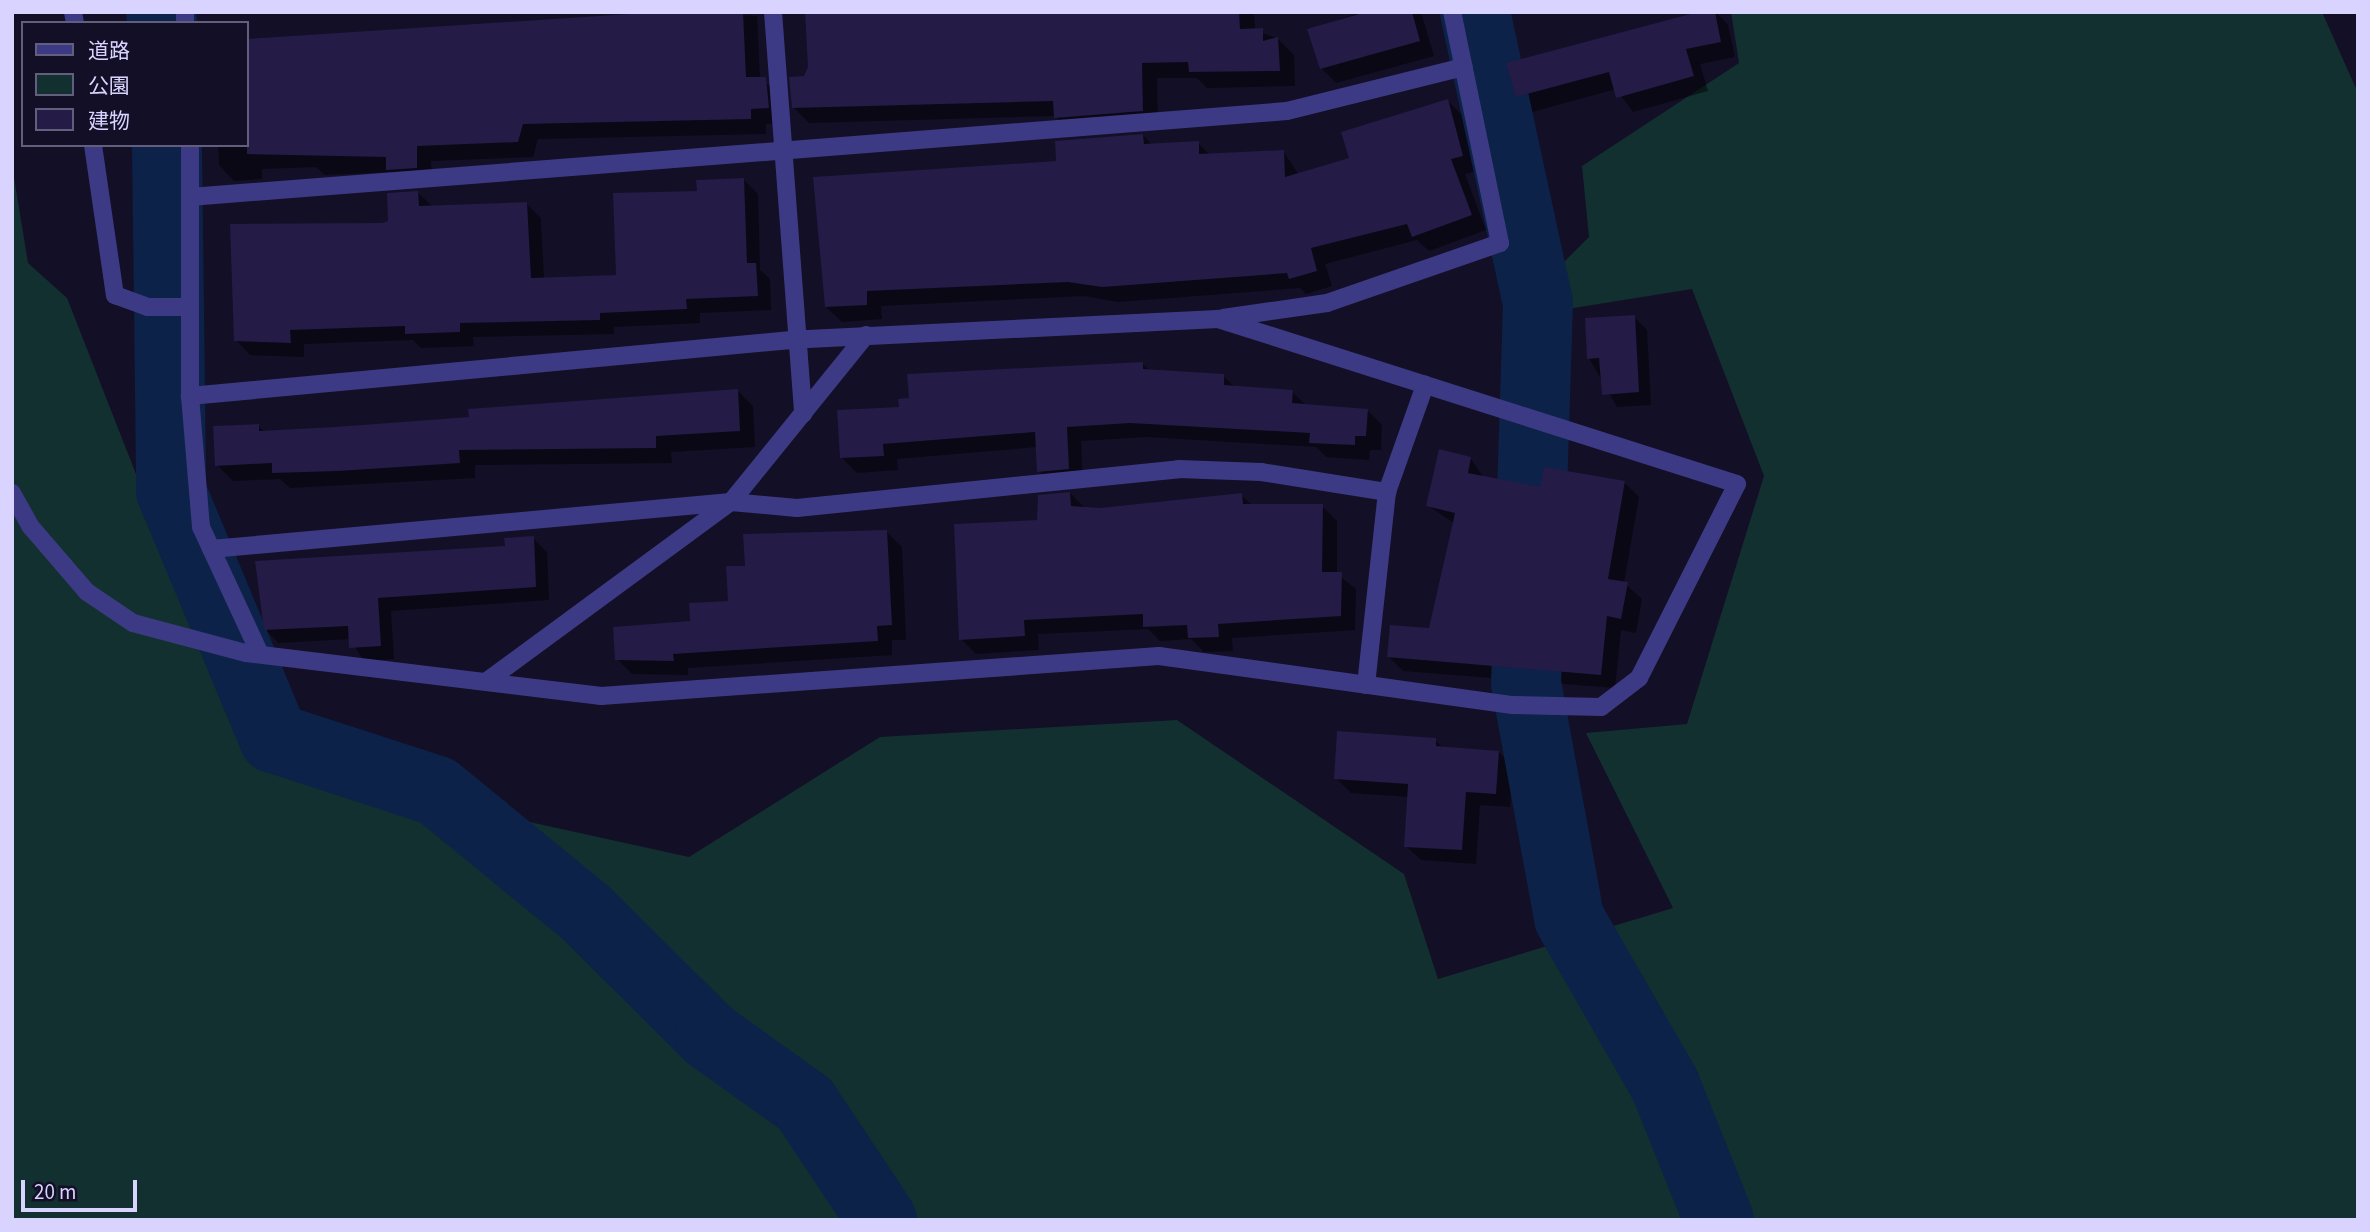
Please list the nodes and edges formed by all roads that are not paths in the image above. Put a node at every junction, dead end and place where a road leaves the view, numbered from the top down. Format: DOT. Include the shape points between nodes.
graph roads {
  1 [pos="773,12"];
  2 [pos="1452,12"];
  3 [pos="1464,67"];
  4 [pos="93,147"];
  5 [pos="190,147"];
  6 [pos="786,154"];
  7 [pos="190,197"];
  8 [pos="185,307"];
  9 [pos="1218,319"];
  10 [pos="866,335"];
  11 [pos="802,339"];
  12 [pos="1424,385"];
  13 [pos="190,396"];
  14 [pos="803,414"];
  15 [pos="1387,492"];
  16 [pos="12,493"];
  17 [pos="731,502"];
  18 [pos="211,549"];
  19 [pos="253,652"];
  20 [pos="487,681"];
  21 [pos="1366,685"];
  1 -- 6 [label="street"];
  2 -- 3 [label="street"];
  3 -- 6 [label="street" via="1287,111"];
  3 -- 9 [label="street" via="1500,243 1327,303"];
  4 -- 8 [label="street" via="115,295 156,307"];
  5 -- 7 [label="street"];
  6 -- 7 [label="street"];
  6 -- 11 [label="street"];
  7 -- 8 [label="street"];
  8 -- 13 [label="street"];
  9 -- 10 [label="street"];
  9 -- 12 [label="street"];
  10 -- 11 [label="street"];
  10 -- 14 [label="street"];
  11 -- 13 [label="street"];
  11 -- 14 [label="street"];
  12 -- 15 [label="street"];
  12 -- 21 [label="street" via="1737,484 1639,678 1601,706 1513,705"];
  13 -- 18 [label="street" via="201,527"];
  14 -- 17 [label="street"];
  15 -- 17 [label="street" via="1261,472 1179,468 797,508"];
  15 -- 21 [label="street"];
  16 -- 19 [label="street" via="32,527 88,592 133,623 205,646"];
  17 -- 18 [label="street"];
  17 -- 20 [label="street"];
  18 -- 19 [label="street"];
  19 -- 20 [label="street"];
  20 -- 21 [label="street" via="601,696 710,692 1158,656"];
}
